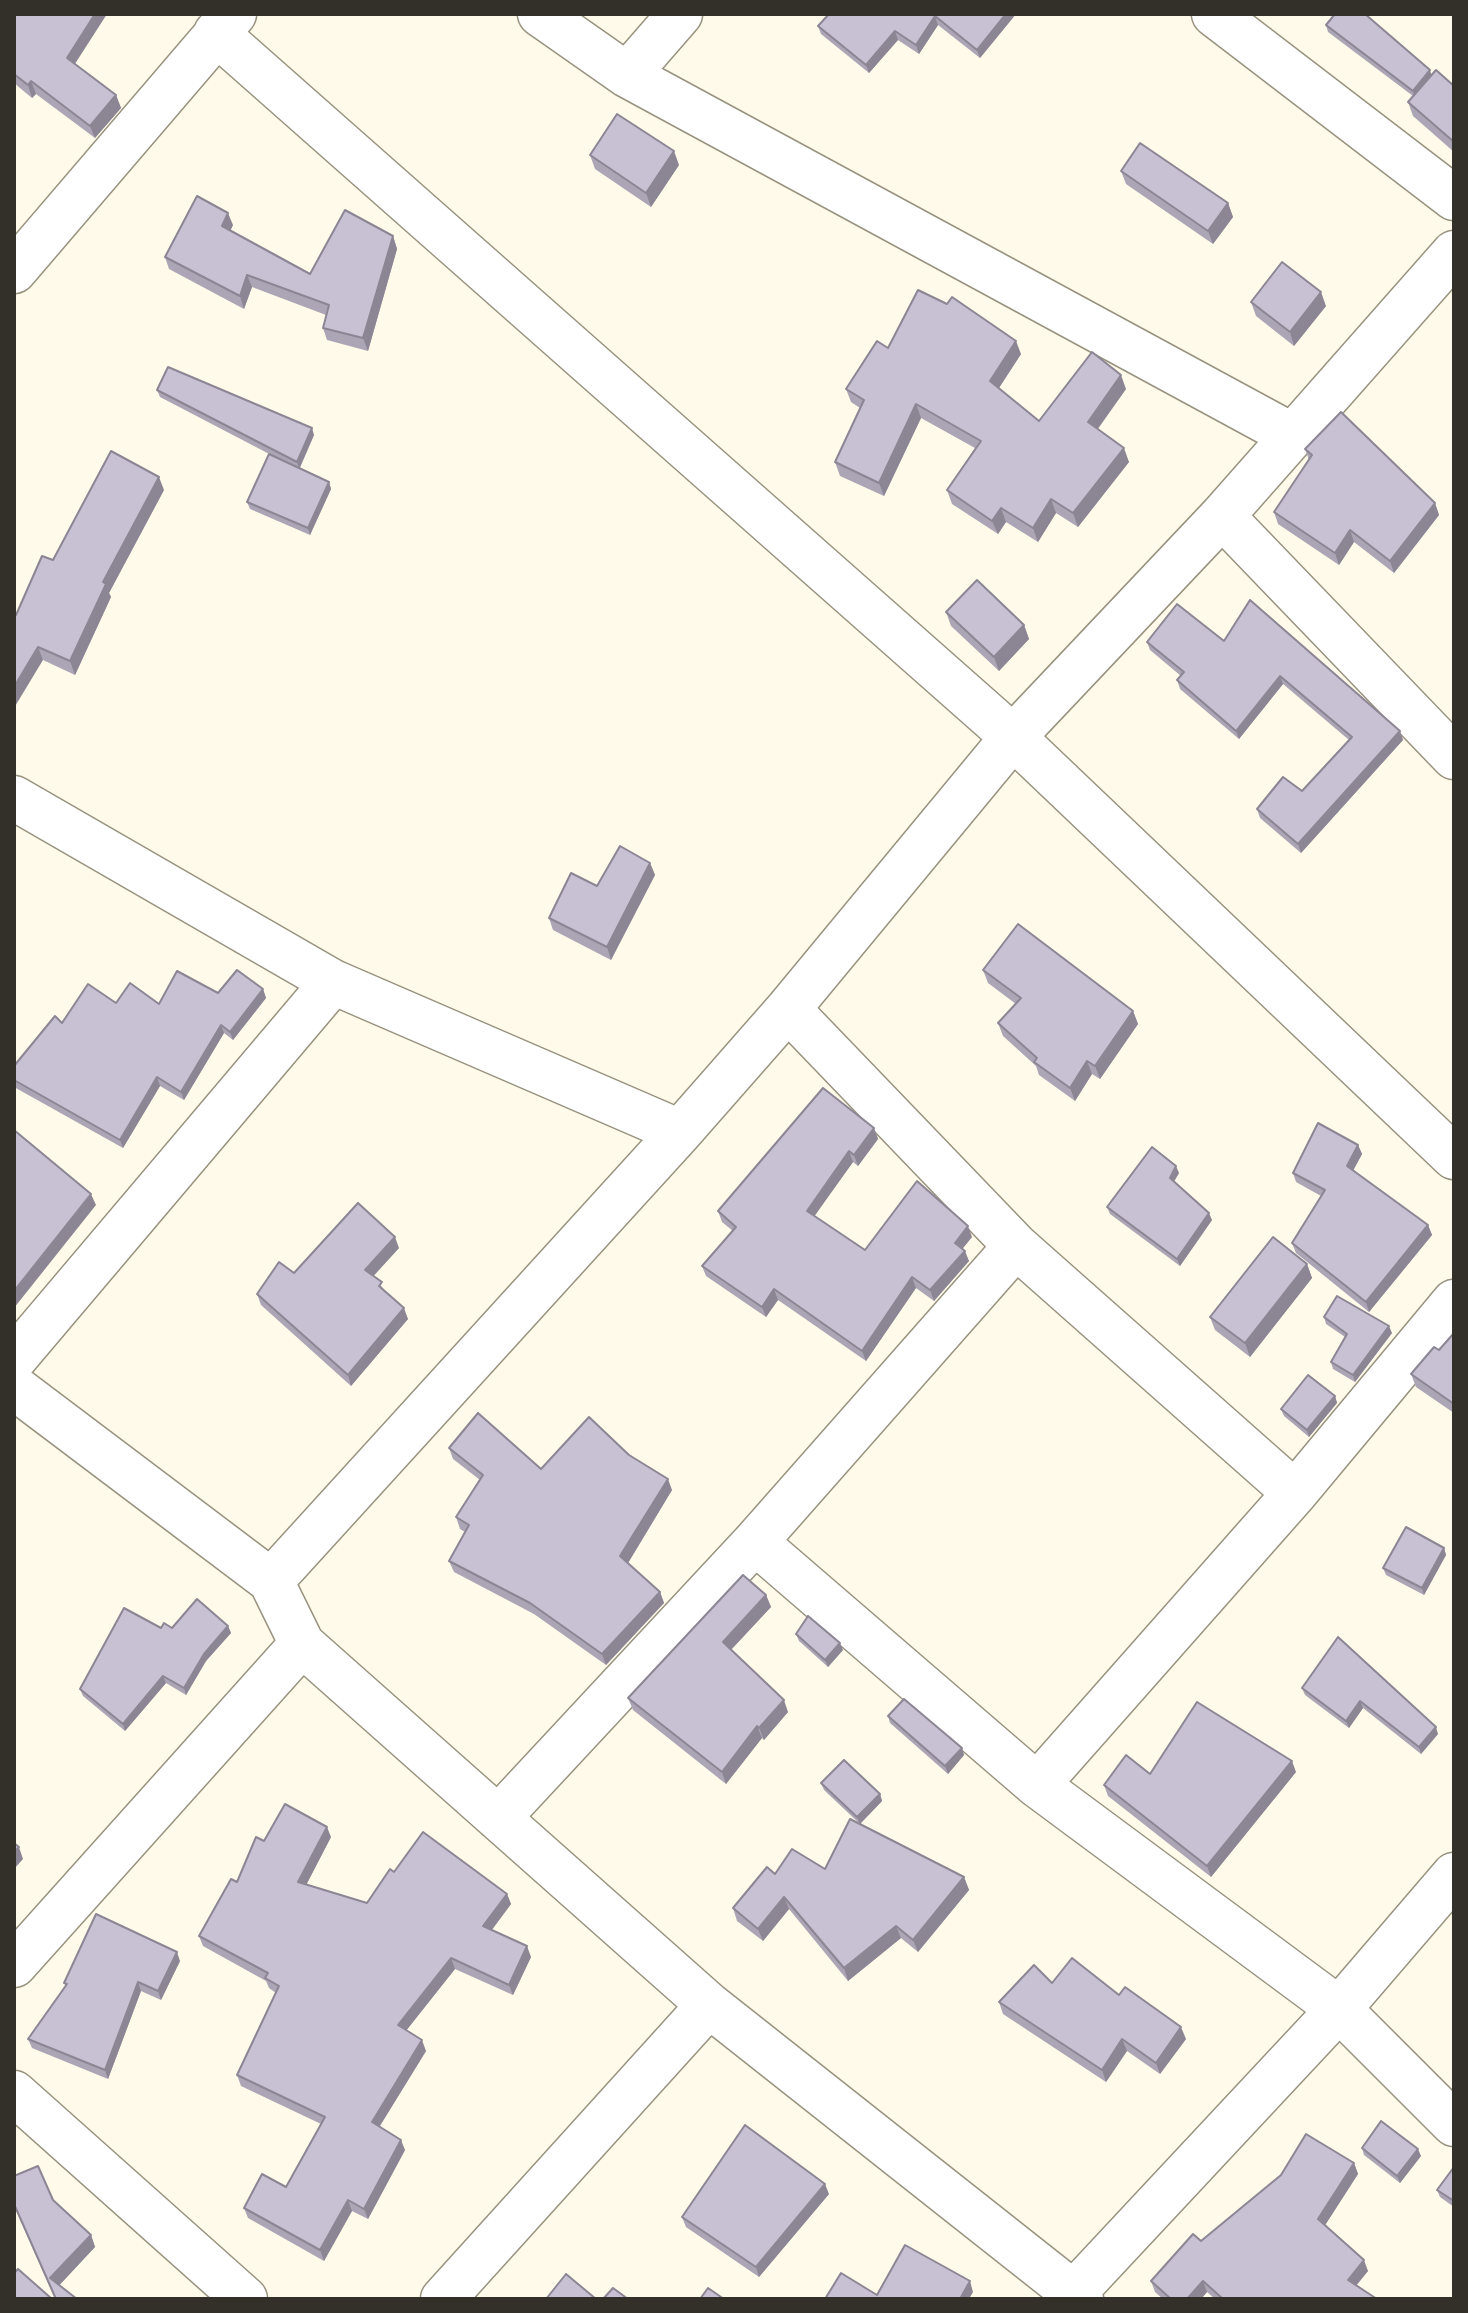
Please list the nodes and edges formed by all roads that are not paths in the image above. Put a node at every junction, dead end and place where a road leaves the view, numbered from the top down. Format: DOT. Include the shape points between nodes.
graph roads {
  1 [pos="540,14"];
  2 [pos="680,14"];
  3 [pos="1214,14"];
  4 [pos="225,24"];
  5 [pos="627,75"];
  6 [pos="1454,198"];
  7 [pos="1454,253"];
  8 [pos="14,271"];
  9 [pos="1293,436"];
  10 [pos="1222,516"];
  11 [pos="1013,737"];
  12 [pos="1454,757"];
  13 [pos="14,798"];
  14 [pos="333,982"];
  15 [pos="788,1009"];
  16 [pos="680,1132"];
  17 [pos="1454,1157"];
  18 [pos="1016,1246"];
  19 [pos="1454,1302"];
  20 [pos="14,1359"];
  21 [pos="14,1387"];
  22 [pos="1295,1493"];
  23 [pos="755,1542"];
  24 [pos="271,1581"];
  25 [pos="302,1644"];
  26 [pos="1037,1785"];
  27 [pos="498,1818"];
  28 [pos="1454,1875"];
  29 [pos="14,1965"];
  30 [pos="709,2005"];
  31 [pos="1339,2009"];
  32 [pos="14,2093"];
  33 [pos="1454,2124"];
  34 [pos="1074,2297"];
  35 [pos="245,2299"];
  36 [pos="443,2299"];
  1 -- 5 [label="street"];
  2 -- 5 [label="street"];
  3 -- 6 [label="street"];
  4 -- 8 [label="street"];
  4 -- 11 [label="street"];
  5 -- 9 [label="street"];
  7 -- 9 [label="street"];
  9 -- 10 [label="street"];
  10 -- 11 [label="street"];
  10 -- 12 [label="street"];
  11 -- 15 [label="street"];
  11 -- 17 [label="street"];
  13 -- 14 [label="street"];
  14 -- 16 [label="street"];
  14 -- 20 [label="street"];
  15 -- 16 [label="street"];
  15 -- 18 [label="street"];
  16 -- 24 [label="street"];
  18 -- 22 [label="street"];
  18 -- 23 [label="street"];
  19 -- 22 [label="street"];
  21 -- 24 [label="street"];
  22 -- 26 [label="street"];
  23 -- 26 [label="street"];
  23 -- 27 [label="street"];
  24 -- 25 [label="street"];
  25 -- 27 [label="street"];
  25 -- 29 [label="street"];
  26 -- 31 [label="street"];
  27 -- 30 [label="street"];
  28 -- 31 [label="street"];
  30 -- 34 [label="street"];
  30 -- 36 [label="street"];
  31 -- 33 [label="street"];
  31 -- 34 [label="street"];
  32 -- 35 [label="street"];
}
